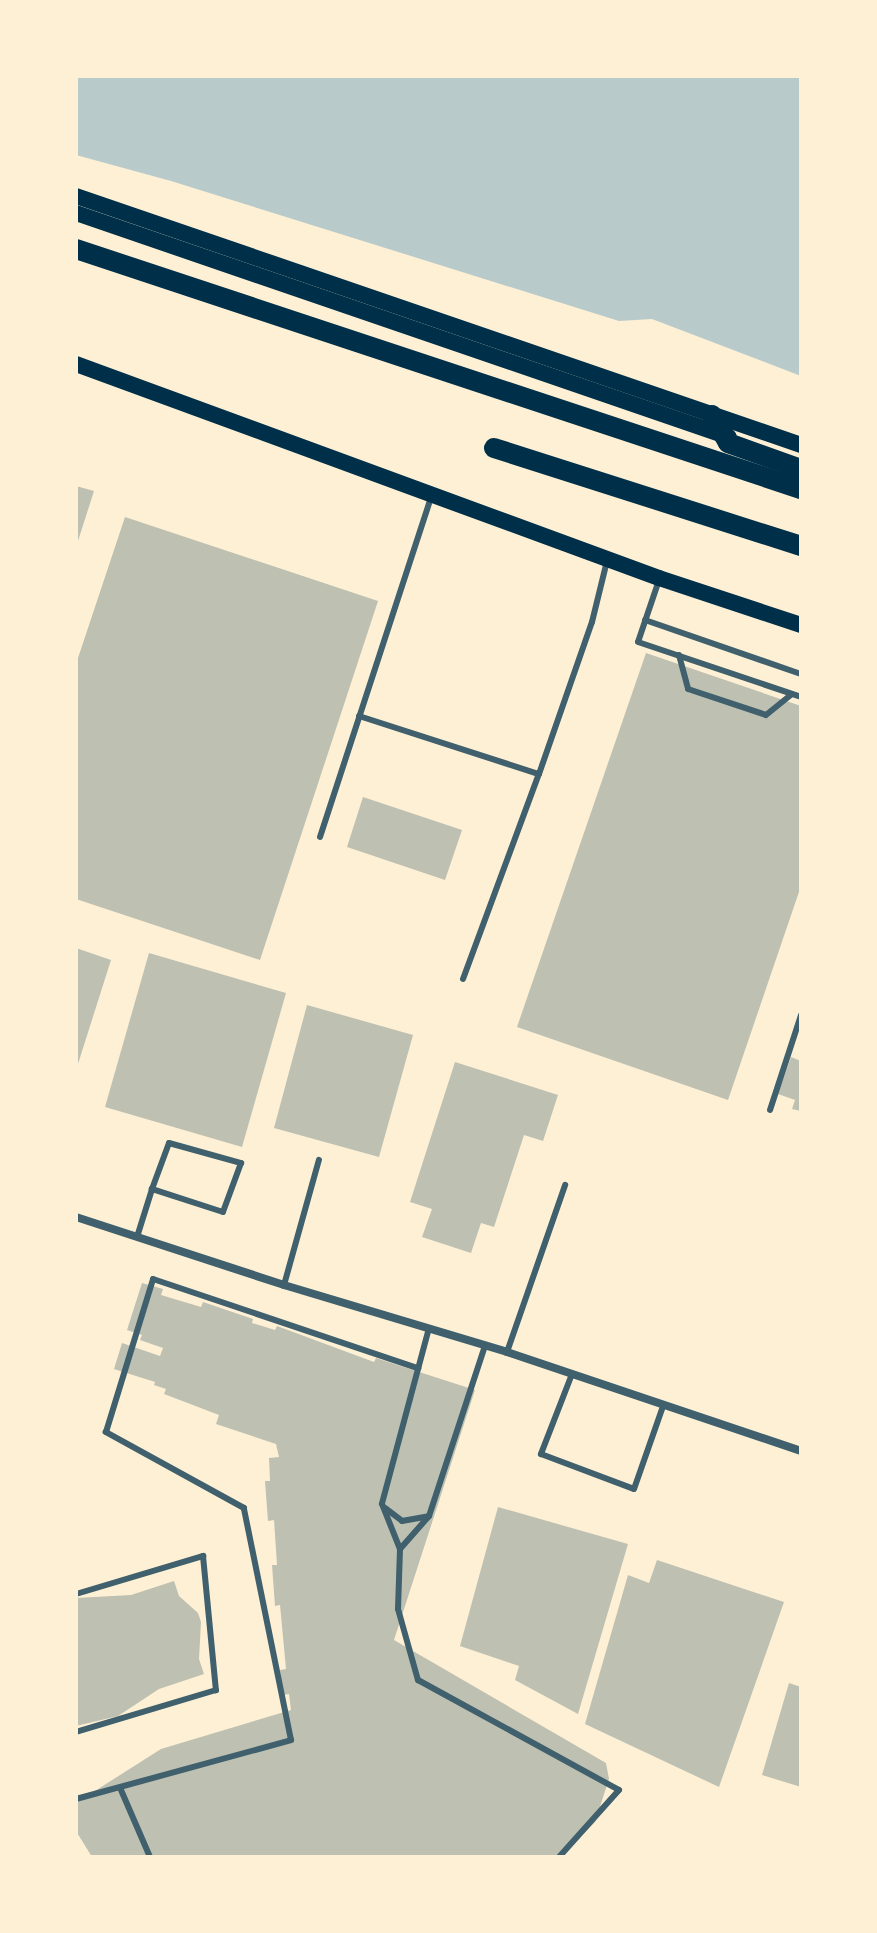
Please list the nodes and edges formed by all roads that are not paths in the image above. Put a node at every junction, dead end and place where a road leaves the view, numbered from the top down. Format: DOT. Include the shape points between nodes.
graph roads {
  1 [pos="76,196"];
  2 [pos="76,213"];
  3 [pos="76,249"];
  4 [pos="76,364"];
  5 [pos="712,415"];
  6 [pos="801,445"];
  7 [pos="494,448"];
  8 [pos="801,462"];
  9 [pos="801,469"];
  10 [pos="801,489"];
  11 [pos="432,494"];
  12 [pos="801,546"];
  13 [pos="608,558"];
  14 [pos="659,578"];
  15 [pos="645,620"];
  16 [pos="801,625"];
  17 [pos="679,655"];
  18 [pos="801,674"];
  19 [pos="792,694"];
  20 [pos="801,697"];
  21 [pos="359,716"];
  22 [pos="539,774"];
  23 [pos="320,837"];
  24 [pos="463,979"];
  25 [pos="801,1015"];
  26 [pos="770,1110"];
  27 [pos="319,1160"];
  28 [pos="565,1185"];
  29 [pos="152,1189"];
  30 [pos="76,1217"];
  31 [pos="137,1237"];
  32 [pos="284,1285"];
  33 [pos="429,1328"];
  34 [pos="485,1346"];
  35 [pos="507,1352"];
  36 [pos="418,1368"];
  37 [pos="572,1374"];
  38 [pos="663,1406"];
  39 [pos="801,1451"];
  40 [pos="382,1504"];
  41 [pos="429,1516"];
  42 [pos="400,1549"];
  43 [pos="76,1594"];
  44 [pos="76,1732"];
  45 [pos="121,1790"];
  46 [pos="76,1799"];
  47 [pos="150,1857"];
  48 [pos="559,1857"];
  1 -- 5 [label="main road"];
  2 -- 8 [label="main road"];
  3 -- 10 [label="main road"];
  4 -- 11 [label="main road"];
  5 -- 6 [label="main road"];
  5 -- 9 [label="main road" via="728,443"];
  7 -- 12 [label="main road"];
  11 -- 13 [label="main road"];
  11 -- 21 [label="lane"];
  13 -- 14 [label="main road"];
  13 -- 22 [label="lane" via="592,622"];
  14 -- 15 [label="lane"];
  14 -- 16 [label="main road"];
  15 -- 17 [label="lane" via="638,642"];
  15 -- 18 [label="lane"];
  17 -- 19 [label="lane"];
  17 -- 19 [label="lane" via="688,689 766,715"];
  19 -- 20 [label="lane"];
  21 -- 22 [label="lane"];
  21 -- 23 [label="lane"];
  22 -- 24 [label="lane"];
  25 -- 26 [label="lane"];
  27 -- 32 [label="lane"];
  28 -- 35 [label="lane"];
  29 -- 29 [label="lane" via="223,1212 241,1163 169,1143"];
  29 -- 31 [label="lane"];
  30 -- 31 [label="street"];
  31 -- 32 [label="street"];
  32 -- 33 [label="street"];
  33 -- 34 [label="street"];
  33 -- 36 [label="lane"];
  34 -- 35 [label="street"];
  34 -- 41 [label="lane"];
  35 -- 37 [label="street"];
  36 -- 40 [label="lane"];
  36 -- 45 [label="lane" via="153,1279 106,1432 244,1508 291,1740"];
  37 -- 38 [label="street"];
  37 -- 38 [label="lane" via="541,1454 634,1489"];
  38 -- 39 [label="street"];
  40 -- 41 [label="lane" via="402,1521"];
  40 -- 42 [label="lane"];
  41 -- 42 [label="lane"];
  42 -- 48 [label="lane" via="398,1609 418,1680 619,1790"];
  43 -- 44 [label="lane" via="203,1556 216,1690"];
  45 -- 46 [label="lane"];
  45 -- 47 [label="lane"];
}
